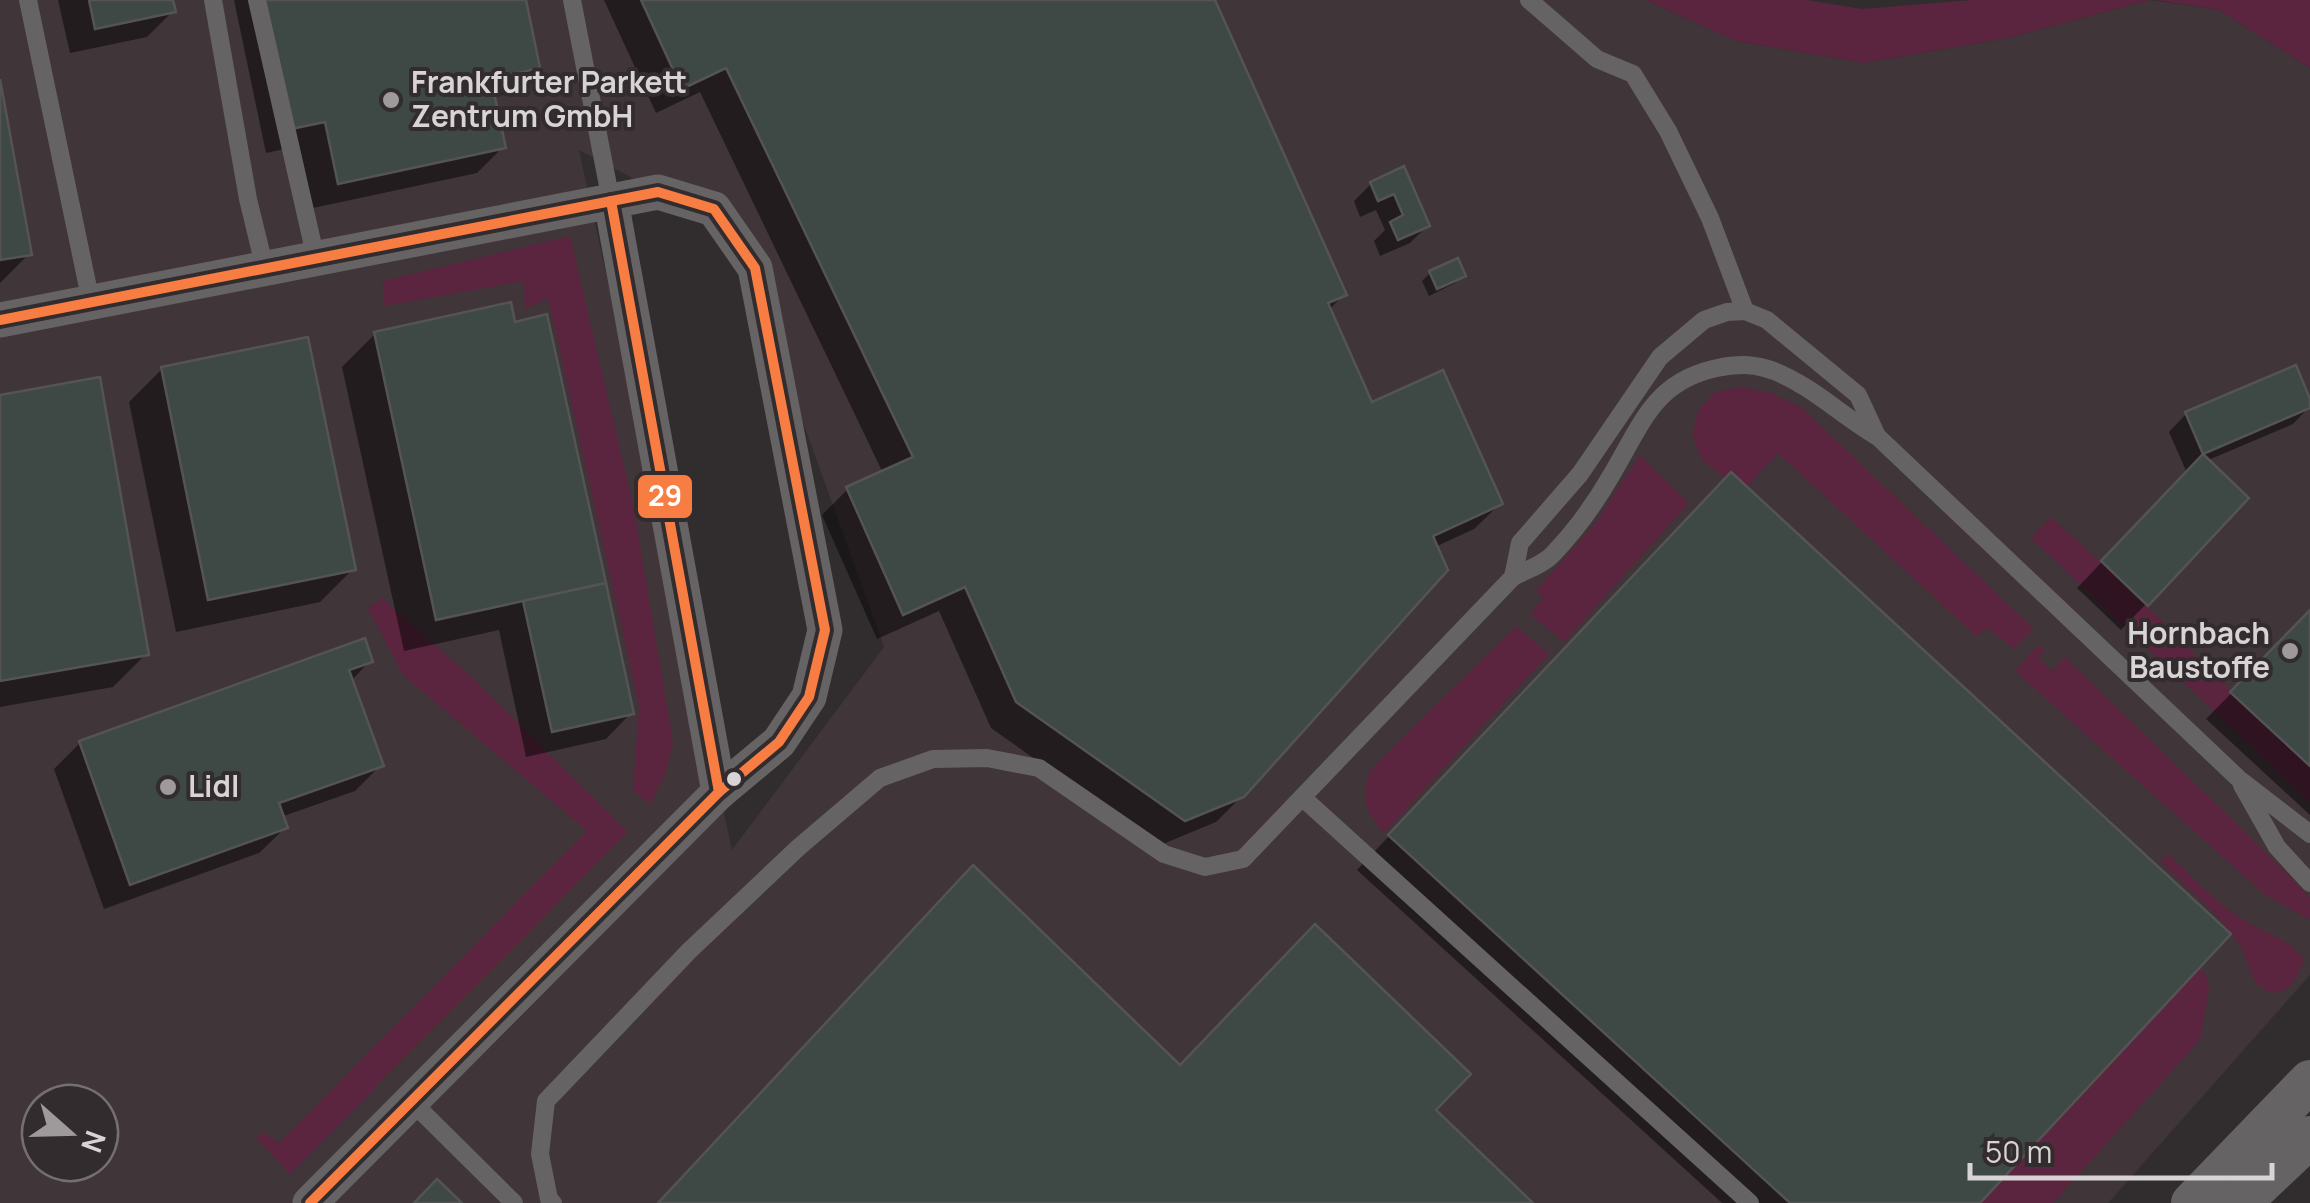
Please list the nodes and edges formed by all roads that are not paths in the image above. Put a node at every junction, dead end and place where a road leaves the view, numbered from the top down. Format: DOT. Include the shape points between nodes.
graph roads {
  1 [pos="28,0"];
  2 [pos="212,0"];
  3 [pos="256,0"];
  4 [pos="572,0"];
  5 [pos="1529,0"];
  6 [pos="611,201"];
  7 [pos="316,259"];
  8 [pos="265,269"];
  9 [pos="91,302"];
  10 [pos="1745,311"];
  11 [pos="0,320"];
  12 [pos="1878,437"];
  13 [pos="1513,576"];
  14 [pos="2239,779"];
  15 [pos="718,792"];
  16 [pos="1304,798"];
  17 [pos="2310,834"];
  18 [pos="2310,883"];
  19 [pos="2310,1082"];
  20 [pos="411,1101"];
  21 [pos="2310,1137"];
  22 [pos="310,1203"];
  23 [pos="514,1203"];
  24 [pos="553,1203"];
  25 [pos="1750,1203"];
  26 [pos="2192,1203"];
  27 [pos="2240,1203"];
  1 -- 9 [label="lane"];
  2 -- 8 [label="lane"];
  3 -- 7 [label="lane"];
  4 -- 6 [label="lane"];
  5 -- 10 [label="lane" via="1598,58 1633,74 1710,218"];
  6 -- 7 [label="street"];
  6 -- 15 [label="street"];
  6 -- 15 [label="street" via="658,192 714,208 755,268 826,630 809,698 779,742"];
  7 -- 8 [label="street"];
  8 -- 9 [label="street"];
  9 -- 11 [label="street"];
  10 -- 12 [label="lane" via="1767,320 1858,396"];
  10 -- 13 [label="lane" via="1704,320 1660,357 1580,474 1520,543"];
  12 -- 13 [label="lane" via="1773,371 1745,363 1684,377 1644,418 1611,477 1550,558"];
  12 -- 14 [label="lane"];
  13 -- 16 [label="lane"];
  14 -- 17 [label="lane"];
  14 -- 18 [label="lane" via="2277,847"];
  15 -- 20 [label="street"];
  16 -- 24 [label="lane" via="1242,859 1205,867 1164,854 1039,768 987,758 934,759 880,778 689,951 546,1101 540,1154"];
  16 -- 25 [label="lane"];
  19 -- 26 [label="street"];
  20 -- 22 [label="street"];
  20 -- 23 [label="lane"];
  21 -- 27 [label="street"];
}
